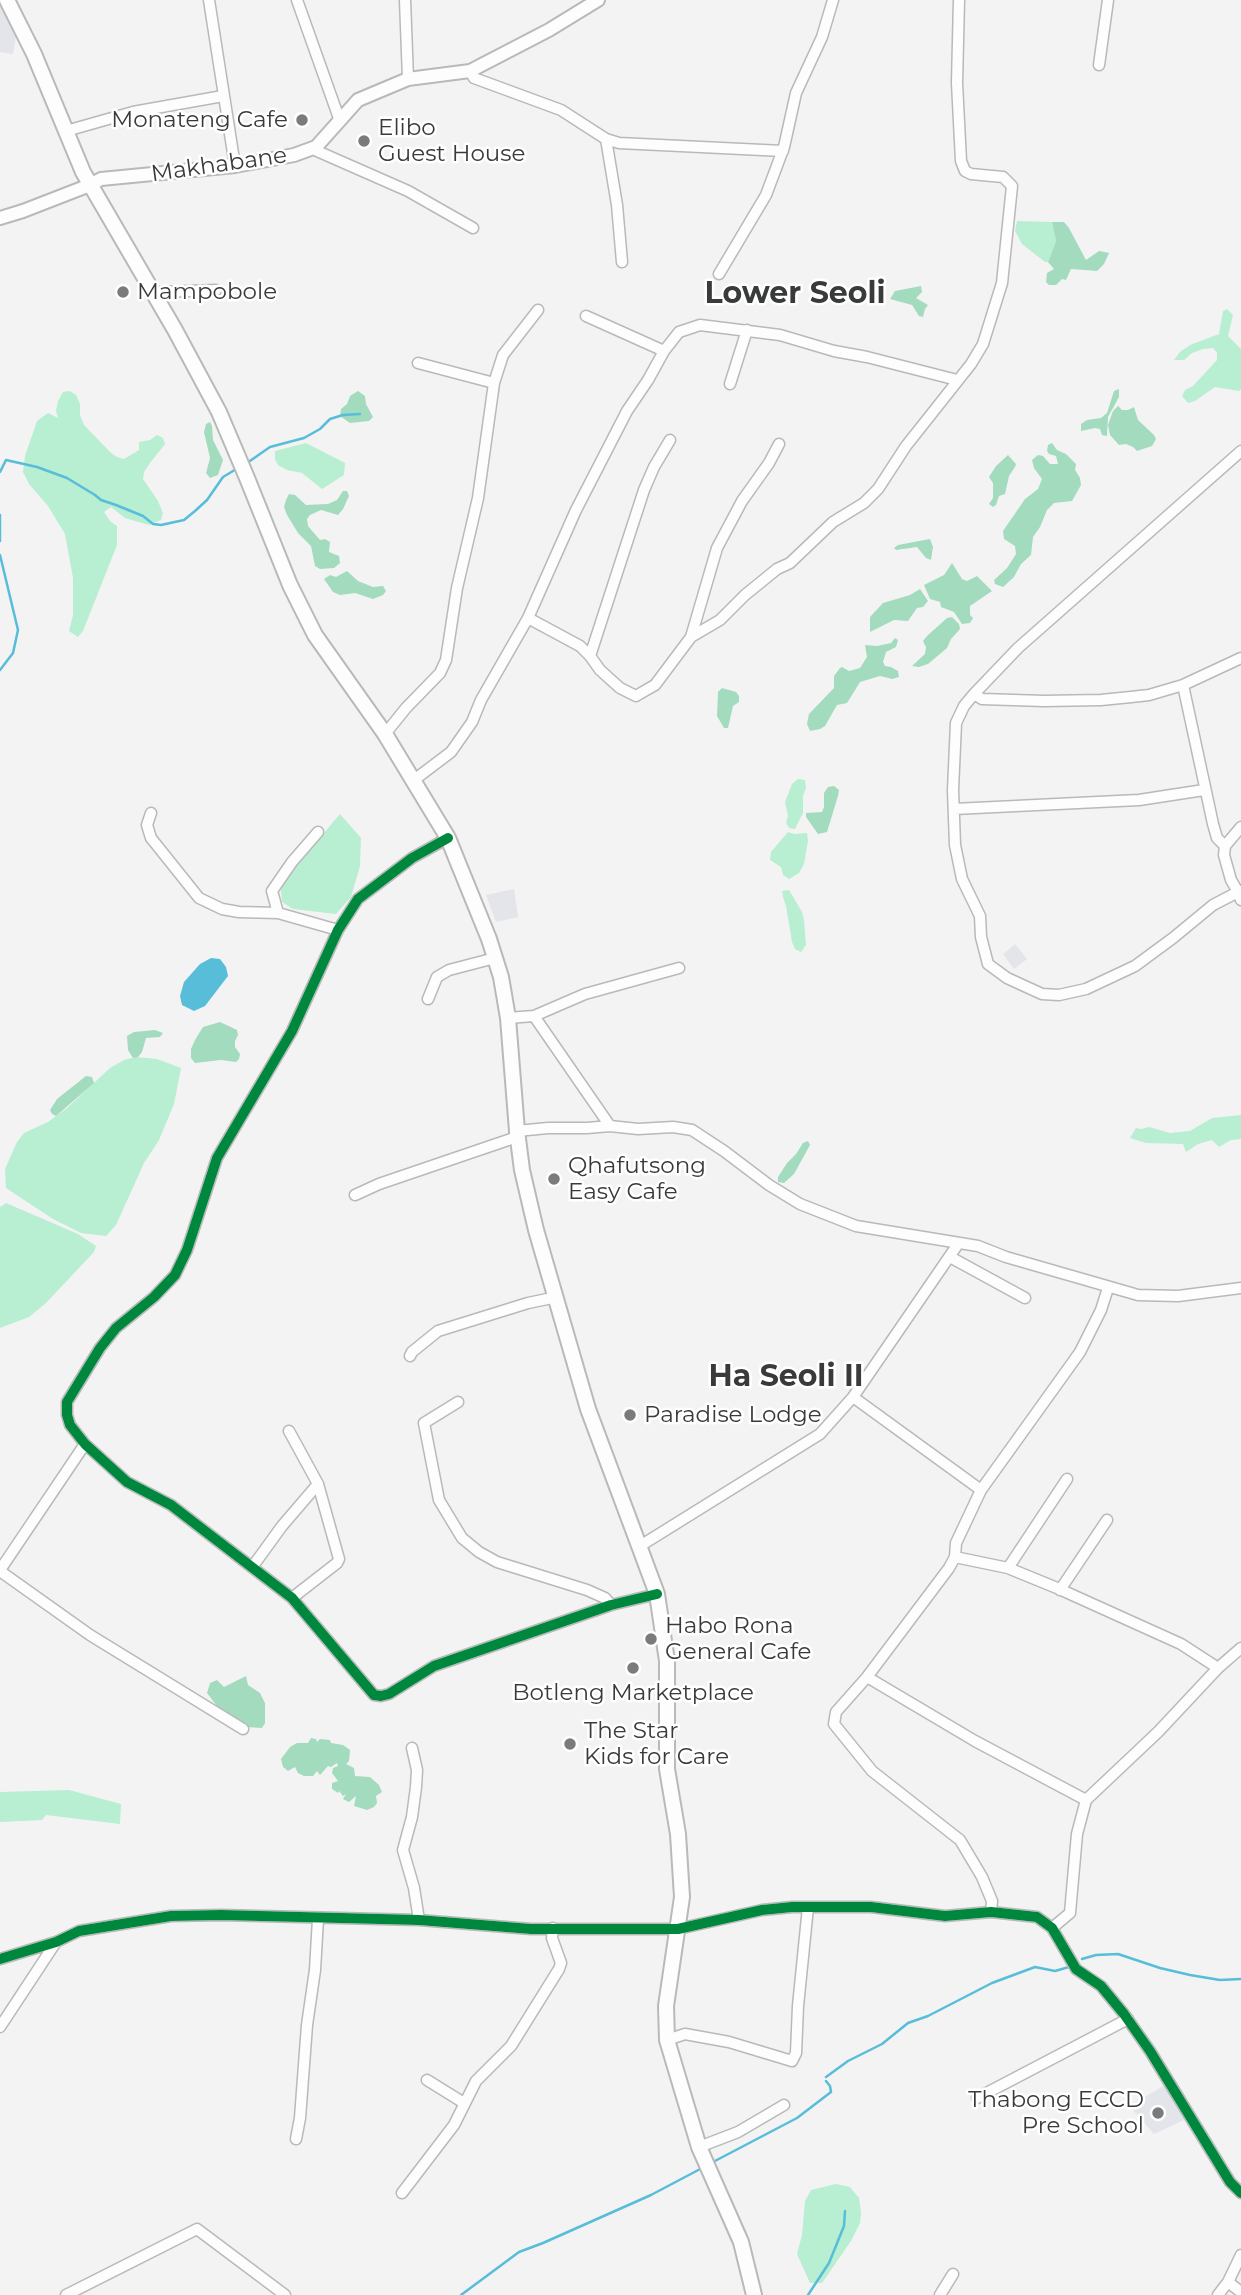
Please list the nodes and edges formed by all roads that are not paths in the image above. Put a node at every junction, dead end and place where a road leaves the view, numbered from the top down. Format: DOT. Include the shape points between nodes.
graph roads {
  1 [pos="7,0"];
  2 [pos="209,0"];
  3 [pos="297,0"];
  4 [pos="405,0"];
  5 [pos="598,0"];
  6 [pos="833,0"];
  7 [pos="959,0"];
  8 [pos="1108,0"];
  9 [pos="1099,65"];
  10 [pos="470,71"];
  11 [pos="408,79"];
  12 [pos="223,96"];
  13 [pos="340,121"];
  14 [pos="66,131"];
  15 [pos="606,139"];
  16 [pos="316,147"];
  17 [pos="783,151"];
  18 [pos="235,166"];
  19 [pos="90,185"];
  20 [pos="0,218"];
  21 [pos="473,228"];
  22 [pos="622,262"];
  23 [pos="719,274"];
  24 [pos="216,290"];
  25 [pos="154,296"];
  26 [pos="538,310"];
  27 [pos="586,316"];
  28 [pos="747,330"];
  29 [pos="664,351"];
  30 [pos="418,363"];
  31 [pos="957,380"];
  32 [pos="494,383"];
  33 [pos="730,384"];
  34 [pos="670,440"];
  35 [pos="779,444"];
  36 [pos="1241,451"];
  37 [pos="528,618"];
  38 [pos="691,637"];
  39 [pos="590,656"];
  40 [pos="1241,658"];
  41 [pos="1183,685"];
  42 [pos="974,694"];
  43 [pos="386,734"];
  44 [pos="414,780"];
  45 [pos="1204,790"];
  46 [pos="954,809"];
  47 [pos="151,813"];
  48 [pos="1241,827"];
  49 [pos="318,832"];
  50 [pos="448,838"];
  51 [pos="1224,846"];
  52 [pos="1240,894"];
  53 [pos="278,913"];
  54 [pos="338,930"];
  55 [pos="495,958"];
  56 [pos="679,968"];
  57 [pos="428,999"];
  58 [pos="534,1016"];
  59 [pos="508,1018"];
  60 [pos="610,1126"];
  61 [pos="517,1134"];
  62 [pos="355,1195"];
  63 [pos="958,1244"];
  64 [pos="950,1257"];
  65 [pos="1108,1288"];
  66 [pos="1241,1288"];
  67 [pos="557,1297"];
  68 [pos="1025,1298"];
  69 [pos="410,1356"];
  70 [pos="853,1396"];
  71 [pos="458,1402"];
  72 [pos="289,1431"];
  73 [pos="85,1444"];
  74 [pos="1067,1479"];
  75 [pos="318,1484"];
  76 [pos="981,1490"];
  77 [pos="1107,1520"];
  78 [pos="640,1546"];
  79 [pos="955,1557"];
  80 [pos="253,1566"];
  81 [pos="1008,1568"];
  82 [pos="0,1570"];
  83 [pos="1060,1590"];
  84 [pos="657,1594"];
  85 [pos="292,1598"];
  86 [pos="611,1605"];
  87 [pos="1241,1648"];
  88 [pos="1219,1668"];
  89 [pos="867,1677"];
  90 [pos="243,1729"];
  91 [pos="412,1748"];
  92 [pos="1086,1800"];
  93 [pos="808,1907"];
  94 [pos="991,1912"];
  95 [pos="317,1919"];
  96 [pos="419,1920"];
  97 [pos="553,1928"];
  98 [pos="1052,1928"];
  99 [pos="678,1929"];
  100 [pos="56,1942"];
  101 [pos="0,1958"];
  102 [pos="1128,2020"];
  103 [pos="0,2027"];
  104 [pos="667,2040"];
  105 [pos="427,2080"];
  106 [pos="976,2098"];
  107 [pos="464,2102"];
  108 [pos="784,2105"];
  109 [pos="296,2139"];
  110 [pos="701,2151"];
  111 [pos="402,2193"];
  112 [pos="1241,2193"];
  113 [pos="1241,2255"];
  114 [pos="953,2274"];
  115 [pos="1228,2283"];
  116 [pos="1241,2292"];
  117 [pos="66,2295"];
  118 [pos="285,2295"];
  119 [pos="754,2295"];
  120 [pos="940,2295"];
  121 [pos="1218,2295"];
  1 -- 14 [label="main road"];
  2 -- 12 [label="street"];
  3 -- 13 [label="street"];
  4 -- 11 [label="street"];
  5 -- 10 [label="street, Makhabane"];
  6 -- 17 [label="street" via="796,93"];
  7 -- 31 [label="street" via="961,160 965,171 1003,177 1012,186 1002,283 982,344"];
  8 -- 9 [label="street"];
  10 -- 11 [label="street, Makhabane"];
  10 -- 15 [label="street" via="474,78 561,110"];
  11 -- 13 [label="street, Makhabane" via="358,100"];
  12 -- 14 [label="street" via="133,112"];
  12 -- 18 [label="street"];
  13 -- 16 [label="street, Makhabane"];
  14 -- 19 [label="main road"];
  15 -- 17 [label="street"];
  15 -- 22 [label="street"];
  16 -- 18 [label="street, Makhabane"];
  16 -- 21 [label="street" via="317,152 408,191"];
  17 -- 23 [label="street" via="766,195"];
  18 -- 19 [label="street, Makhabane" via="101,179"];
  19 -- 20 [label="street, Makhabane"];
  19 -- 25 [label="main road"];
  24 -- 25 [label="street"];
  25 -- 43 [label="main road" via="219,412 315,635"];
  26 -- 32 [label="street" via="503,355"];
  27 -- 29 [label="street"];
  28 -- 29 [label="street" via="700,326 679,332"];
  28 -- 31 [label="street"];
  28 -- 33 [label="street"];
  29 -- 37 [label="street" via="598,467"];
  30 -- 32 [label="street"];
  31 -- 38 [label="street" via="864,503 832,522 790,563 745,595 720,620"];
  32 -- 43 [label="street" via="478,498 446,660 440,673"];
  34 -- 39 [label="street" via="644,491"];
  35 -- 38 [label="street" via="717,548"];
  36 -- 42 [label="street" via="1018,648"];
  37 -- 39 [label="street"];
  37 -- 44 [label="street" via="451,752"];
  38 -- 39 [label="street" via="655,685 636,696 610,680"];
  40 -- 41 [label="street"];
  41 -- 42 [label="street" via="1149,695 1101,700 982,699"];
  41 -- 45 [label="street"];
  42 -- 46 [label="street" via="956,723"];
  43 -- 44 [label="main road"];
  44 -- 50 [label="main road"];
  45 -- 46 [label="street" via="1126,801"];
  45 -- 51 [label="street" via="1217,838"];
  46 -- 52 [label="street" via="962,879 979,916 988,964 1042,994 1086,989 1135,966 1213,905"];
  47 -- 53 [label="street" via="147,825 152,838 199,898 222,909"];
  48 -- 51 [label="street"];
  49 -- 53 [label="street" via="272,891"];
  50 -- 54 [label="street" via="412,858 358,900"];
  50 -- 55 [label="main road"];
  51 -- 52 [label="street" via="1231,880"];
  53 -- 54 [label="street"];
  54 -- 73 [label="street" via="292,1031 217,1158 175,1275 116,1328 67,1402 70,1425"];
  55 -- 57 [label="street" via="437,977"];
  55 -- 59 [label="main road"];
  56 -- 58 [label="street" via="585,994"];
  58 -- 59 [label="street"];
  58 -- 60 [label="street"];
  59 -- 61 [label="main road"];
  60 -- 61 [label="street"];
  60 -- 63 [label="street" via="692,1130 800,1204 856,1226"];
  61 -- 62 [label="street"];
  61 -- 67 [label="main road" via="536,1230"];
  63 -- 64 [label="street"];
  63 -- 65 [label="street" via="978,1246"];
  64 -- 68 [label="street"];
  64 -- 70 [label="street"];
  65 -- 66 [label="street" via="1138,1296"];
  65 -- 76 [label="street" via="1080,1352"];
  67 -- 69 [label="street" via="438,1331"];
  67 -- 78 [label="main road" via="588,1409"];
  70 -- 76 [label="street"];
  70 -- 78 [label="street" via="820,1434"];
  71 -- 86 [label="street" via="424,1423 439,1500 462,1538 497,1562 587,1591"];
  72 -- 75 [label="street"];
  73 -- 80 [label="street" via="127,1482 171,1505"];
  73 -- 82 [label="street"];
  74 -- 81 [label="street"];
  75 -- 80 [label="street"];
  75 -- 85 [label="street" via="339,1559"];
  76 -- 79 [label="street" via="956,1543"];
  77 -- 83 [label="street"];
  78 -- 84 [label="main road"];
  79 -- 81 [label="street"];
  79 -- 89 [label="street"];
  80 -- 85 [label="street"];
  81 -- 83 [label="street"];
  82 -- 90 [label="street" via="90,1635"];
  83 -- 88 [label="street" via="1181,1644"];
  84 -- 86 [label="street"];
  84 -- 99 [label="main road" via="667,1661 667,1769 682,1897"];
  85 -- 86 [label="street" via="374,1695 381,1696 435,1666"];
  87 -- 88 [label="street"];
  88 -- 92 [label="street"];
  89 -- 92 [label="street"];
  89 -- 94 [label="street" via="836,1712 834,1724 872,1771 960,1840 982,1877 992,1901"];
  91 -- 96 [label="street" via="416,1787 403,1850"];
  92 -- 98 [label="street" via="1077,1834 1070,1913"];
  93 -- 94 [label="street" via="871,1907 945,1916"];
  93 -- 99 [label="street" via="762,1910"];
  93 -- 104 [label="street" via="792,2061 685,2034"];
  94 -- 98 [label="street" via="1037,1917"];
  95 -- 96 [label="street"];
  95 -- 100 [label="street" via="171,1916 79,1931"];
  95 -- 109 [label="street"];
  96 -- 97 [label="street"];
  97 -- 99 [label="street"];
  97 -- 107 [label="street" via="559,1969 511,2046 475,2081"];
  98 -- 102 [label="street" via="1076,1969 1109,1994"];
  99 -- 104 [label="main road" via="666,2006"];
  100 -- 101 [label="street"];
  100 -- 103 [label="street"];
  102 -- 106 [label="street"];
  102 -- 112 [label="street"];
  104 -- 110 [label="main road"];
  105 -- 107 [label="street"];
  107 -- 111 [label="street" via="454,2125"];
  108 -- 110 [label="street"];
  110 -- 119 [label="main road" via="741,2242"];
  113 -- 115 [label="street"];
  114 -- 120 [label="street"];
  115 -- 116 [label="street"];
  115 -- 121 [label="street"];
  117 -- 118 [label="street" via="197,2229"];
}
